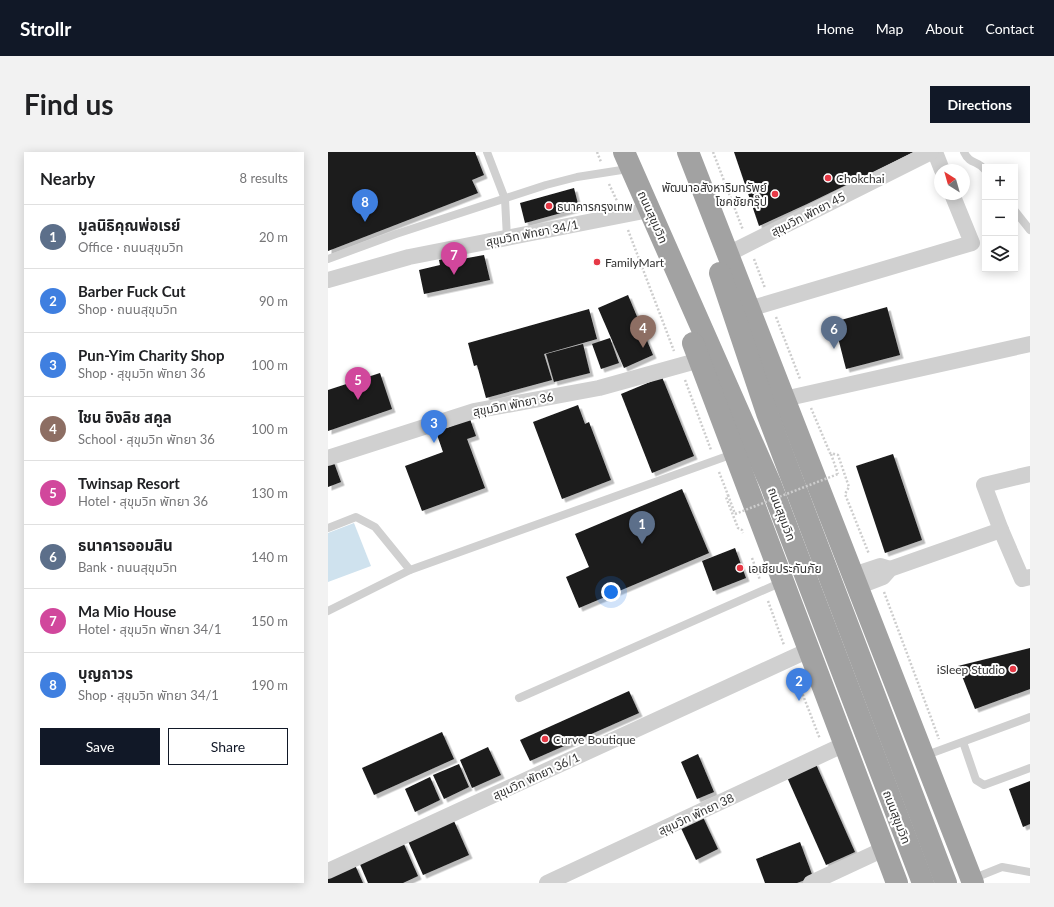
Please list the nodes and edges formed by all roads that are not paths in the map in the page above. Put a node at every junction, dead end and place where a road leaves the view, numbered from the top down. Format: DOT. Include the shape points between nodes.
graph roads {
  1 [pos="487,152"];
  2 [pos="683,152"];
  3 [pos="688,152"];
  4 [pos="931,152"];
  5 [pos="935,152"];
  6 [pos="964,152"];
  7 [pos="624,158"];
  8 [pos="940,164"];
  9 [pos="982,166"];
  10 [pos="505,199"];
  11 [pos="954,200"];
  12 [pos="644,211"];
  13 [pos="1018,215"];
  14 [pos="1030,230"];
  15 [pos="507,238"];
  16 [pos="728,254"];
  17 [pos="328,259"];
  18 [pos="328,280"];
  19 [pos="749,309"];
  20 [pos="1030,344"];
  21 [pos="700,360"];
  22 [pos="784,399"];
  23 [pos="735,453"];
  24 [pos="328,458"];
  25 [pos="1030,474"];
  26 [pos="328,528"];
  27 [pos="1000,530"];
  28 [pos="410,570"];
  29 [pos="1030,577"];
  30 [pos="783,581"];
  31 [pos="855,581"];
  32 [pos="328,611"];
  33 [pos="809,650"];
  34 [pos="519,698"];
  35 [pos="1030,717"];
  36 [pos="962,742"];
  37 [pos="845,744"];
  38 [pos="933,753"];
  39 [pos="1030,768"];
  40 [pos="884,849"];
  41 [pos="328,871"];
  42 [pos="1030,872"];
  43 [pos="972,881"];
  44 [pos="548,883"];
  45 [pos="812,883"];
  46 [pos="897,883"];
  47 [pos="923,883"];
  48 [pos="946,883"];
  1 -- 10 [label="lane"];
  2 -- 48 [label="highway, ถนนสุขุมวิท" via="714,255 767,413"];
  3 -- 16 [label="highway"];
  4 -- 16 [label="street, สุขุมวิท พัทยา 45"];
  5 -- 8 [label="street"];
  6 -- 9 [label="lane" via="967,159"];
  7 -- 10 [label="lane" via="577,177"];
  7 -- 12 [label="highway, ถนนสุขุมวิท"];
  7 -- 47 [label="highway, ถนนสุขุมวิท" via="770,483"];
  10 -- 15 [label="lane"];
  10 -- 17 [label="lane"];
  11 -- 19 [label="street" via="972,244"];
  12 -- 15 [label="street, สุขุมวิท พัทยา 34/1"];
  12 -- 21 [label="highway, ถนนสุขุมวิท"];
  13 -- 14 [label="lane"];
  15 -- 18 [label="street, สุขุมวิท พัทยา 34/1" via="409,257"];
  16 -- 19 [label="highway"];
  19 -- 22 [label="highway"];
  20 -- 22 [label="street"];
  21 -- 23 [label="highway, ถนนสุขุมวิท"];
  21 -- 24 [label="street, สุขุมวิท พัทยา 36" via="600,388 474,410"];
  22 -- 31 [label="highway"];
  23 -- 28 [label="lane"];
  23 -- 30 [label="highway, ถนนสุขุมวิท"];
  25 -- 27 [label="street" via="984,485"];
  26 -- 28 [label="lane" via="356,517 375,527"];
  27 -- 29 [label="street" via="1022,579"];
  27 -- 31 [label="street"];
  28 -- 32 [label="lane"];
  30 -- 33 [label="highway, ถนนสุขุมวิท"];
  30 -- 34 [label="lane"];
  31 -- 38 [label="highway"];
  33 -- 37 [label="highway, ถนนสุขุมวิท"];
  33 -- 41 [label="street, สุขุมวิท พัทยา 36/1"];
  35 -- 36 [label="lane"];
  36 -- 38 [label="lane"];
  36 -- 39 [label="lane" via="976,780 984,785"];
  37 -- 40 [label="highway, ถนนสุขุมวิท"];
  37 -- 44 [label="street, สุขุมวิท พัทยา 38"];
  38 -- 43 [label="highway"];
  40 -- 45 [label="street"];
  40 -- 46 [label="highway, ถนนสุขุมวิท"];
  42 -- 43 [label="lane" via="1002,867"];
}
